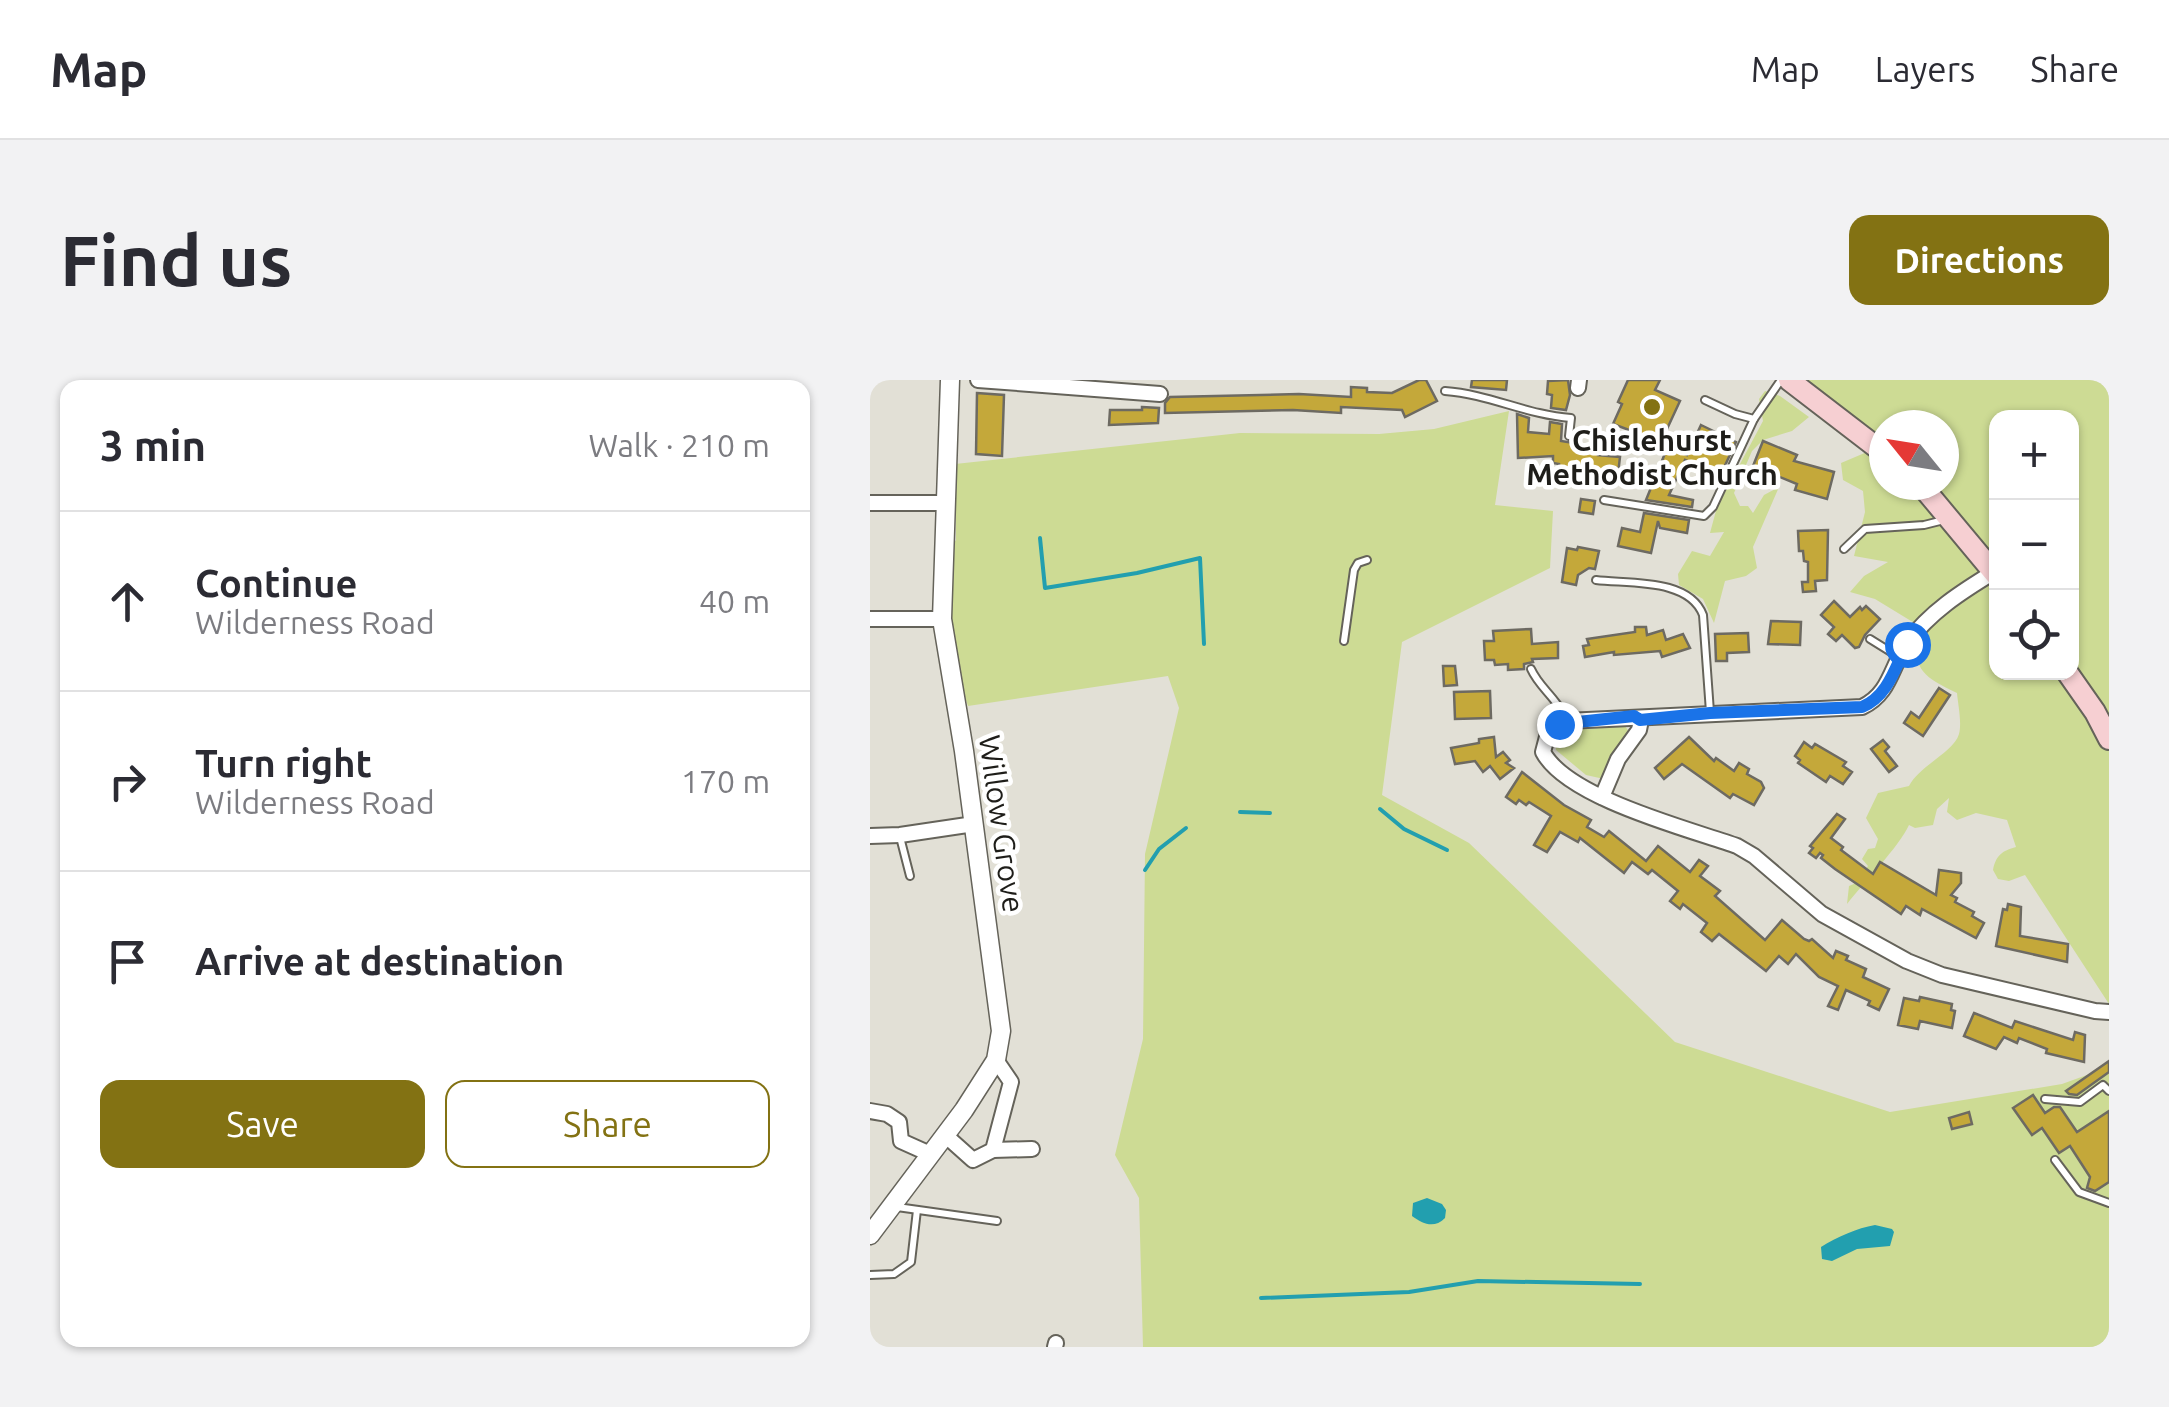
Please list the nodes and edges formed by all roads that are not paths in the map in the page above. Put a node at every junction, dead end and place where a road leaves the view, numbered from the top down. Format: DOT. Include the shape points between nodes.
graph roads {
  1 [pos="950,380"];
  2 [pos="978,380"];
  3 [pos="1781,380"];
  4 [pos="1789,380"];
  5 [pos="1445,391"];
  6 [pos="1160,394"];
  7 [pos="1704,400"];
  8 [pos="1754,419"];
  9 [pos="1569,436"];
  10 [pos="1869,441"];
  11 [pos="1604,500"];
  12 [pos="1934,500"];
  13 [pos="870,503"];
  14 [pos="947,503"];
  15 [pos="1950,519"];
  16 [pos="1844,549"];
  17 [pos="1368,560"];
  18 [pos="1989,567"];
  19 [pos="1989,577"];
  20 [pos="1596,580"];
  21 [pos="870,619"];
  22 [pos="942,619"];
  23 [pos="1870,639"];
  24 [pos="1344,641"];
  25 [pos="1900,658"];
  26 [pos="1531,669"];
  27 [pos="2073,680"];
  28 [pos="1710,713"];
  29 [pos="1640,720"];
  30 [pos="1566,721"];
  31 [pos="2109,739"];
  32 [pos="1602,796"];
  33 [pos="974,824"];
  34 [pos="900,835"];
  35 [pos="870,836"];
  36 [pos="910,876"];
  37 [pos="2109,1012"];
  38 [pos="996,1060"];
  39 [pos="2109,1092"];
  40 [pos="2045,1099"];
  41 [pos="870,1110"];
  42 [pos="945,1135"];
  43 [pos="1032,1149"];
  44 [pos="993,1150"];
  45 [pos="930,1154"];
  46 [pos="2056,1160"];
  47 [pos="2109,1202"];
  48 [pos="890,1206"];
  49 [pos="917,1210"];
  50 [pos="997,1221"];
  51 [pos="870,1236"];
  52 [pos="870,1275"];
  1 -- 14 [label="street, Willow Grove"];
  2 -- 6 [label="street"];
  3 -- 8 [label="lane"];
  4 -- 10 [label="main road"];
  5 -- 9 [label="lane" via="1570,418"];
  7 -- 8 [label="lane"];
  8 -- 11 [label="lane" via="1704,516"];
  12 -- 15 [label="main road"];
  13 -- 14 [label="street"];
  14 -- 22 [label="street, Willow Grove"];
  15 -- 16 [label="lane" via="1865,528"];
  15 -- 18 [label="main road"];
  17 -- 24 [label="lane" via="1353,573"];
  19 -- 25 [label="street" via="1947,601"];
  20 -- 28 [label="lane" via="1674,589 1699,604"];
  21 -- 22 [label="street"];
  22 -- 33 [label="street, Willow Grove"];
  23 -- 25 [label="lane"];
  25 -- 28 [label="street" via="1884,691 1862,707"];
  26 -- 30 [label="lane"];
  27 -- 31 [label="main road"];
  28 -- 29 [label="street"];
  29 -- 30 [label="street"];
  29 -- 32 [label="street"];
  30 -- 32 [label="street" via="1544,738 1545,756"];
  32 -- 37 [label="street" via="1737,846 1822,914 1919,966"];
  33 -- 34 [label="street"];
  33 -- 38 [label="street, Willow Grove" via="998,992"];
  34 -- 35 [label="street"];
  34 -- 36 [label="lane"];
  38 -- 42 [label="street"];
  38 -- 44 [label="street" via="1011,1082"];
  39 -- 40 [label="lane" via="2103,1085 2080,1102"];
  41 -- 45 [label="street" via="899,1122 901,1141"];
  42 -- 44 [label="street" via="973,1160"];
  42 -- 45 [label="street"];
  43 -- 44 [label="street"];
  45 -- 48 [label="street"];
  46 -- 47 [label="lane" via="2080,1192"];
  48 -- 49 [label="lane"];
  48 -- 51 [label="street"];
  49 -- 50 [label="lane"];
  49 -- 52 [label="lane" via="911,1262 894,1274"];
}
